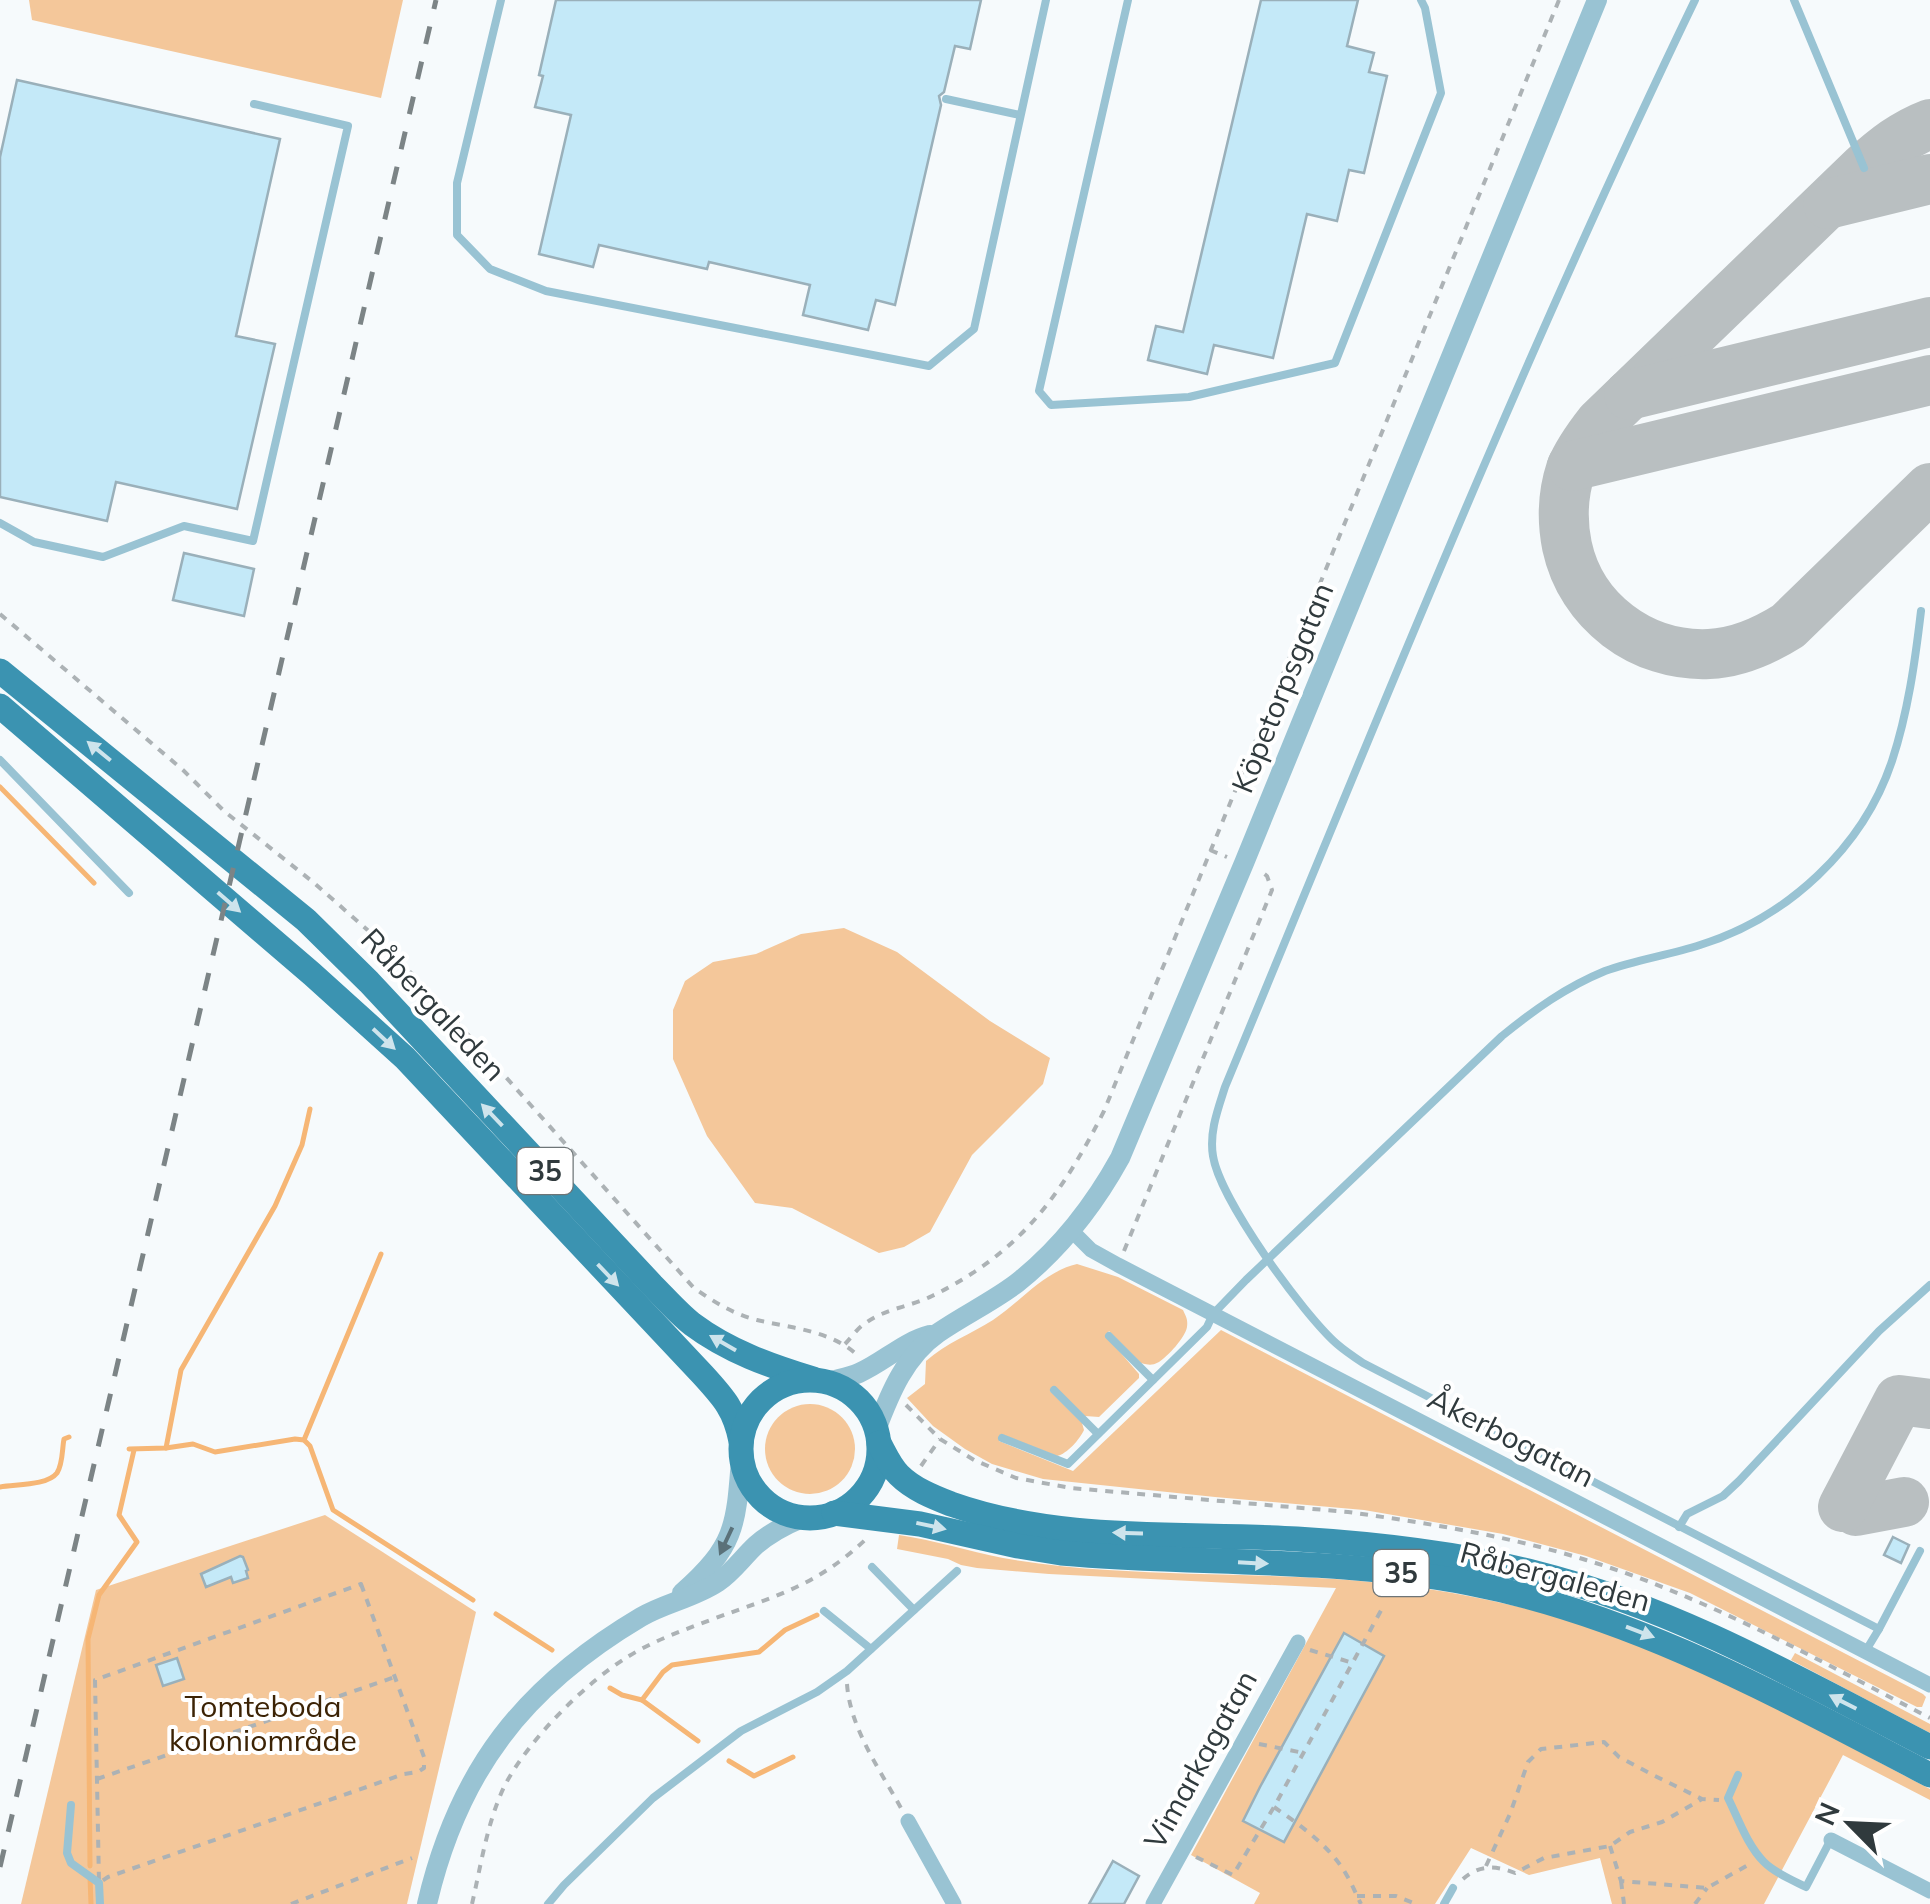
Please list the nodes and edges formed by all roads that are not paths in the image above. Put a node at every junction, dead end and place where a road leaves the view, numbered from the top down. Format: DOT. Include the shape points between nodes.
graph roads {
  1 [pos="501,0"];
  2 [pos="1046,0"];
  3 [pos="1128,0"];
  4 [pos="1421,0"];
  5 [pos="1597,0"];
  6 [pos="1694,0"];
  7 [pos="1794,0"];
  8 [pos="946,99"];
  9 [pos="254,104"];
  10 [pos="1020,115"];
  11 [pos="1864,168"];
  12 [pos="0,523"];
  13 [pos="1921,611"];
  14 [pos="0,671"];
  15 [pos="0,706"];
  16 [pos="0,760"];
  17 [pos="130,893"];
  18 [pos="1072,1231"];
  19 [pos="1268,1260"];
  20 [pos="1930,1284"];
  21 [pos="1213,1314"];
  22 [pos="937,1334"];
  23 [pos="1110,1336"];
  24 [pos="820,1380"];
  25 [pos="1153,1380"];
  26 [pos="1054,1390"];
  27 [pos="1098,1434"];
  28 [pos="878,1436"];
  29 [pos="1002,1438"];
  30 [pos="741,1450"];
  31 [pos="834,1514"];
  32 [pos="802,1518"];
  33 [pos="1678,1528"];
  34 [pos="1920,1551"];
  35 [pos="872,1567"];
  36 [pos="957,1570"];
  37 [pos="671,1603"];
  38 [pos="914,1610"];
  39 [pos="824,1611"];
  40 [pos="1879,1630"];
  41 [pos="1297,1644"];
  42 [pos="871,1650"];
  43 [pos="1865,1652"];
  44 [pos="1930,1685"];
  45 [pos="1930,1747"];
  46 [pos="1738,1774"];
  47 [pos="1930,1775"];
  48 [pos="71,1806"];
  49 [pos="908,1821"];
  50 [pos="1831,1840"];
  51 [pos="1453,1888"];
  52 [pos="1930,1891"];
  53 [pos="100,1904"];
  54 [pos="427,1904"];
  55 [pos="548,1904"];
  56 [pos="954,1904"];
  57 [pos="1153,1904"];
  58 [pos="1444,1904"];
  1 -- 10 [label="lane" via="457,183 457,235 490,270 546,291 928,366 974,329"];
  2 -- 10 [label="lane"];
  3 -- 4 [label="lane" via="1039,391 1051,405 1188,397 1335,363 1441,93"];
  5 -- 18 [label="street, Köpetorpsgatan" via="1134,1128"];
  6 -- 19 [label="lane" via="1478,477 1224,1086 1214,1118 1213,1158"];
  7 -- 11 [label="lane"];
  8 -- 10 [label="lane"];
  9 -- 12 [label="lane" via="348,126 253,541 184,526 102,557 34,542"];
  13 -- 19 [label="lane" via="1891,763 1864,819 1806,886 1736,932 1605,972 1551,998 1502,1036"];
  24 -- 14 [label="main road, Råbergaleden / 35, one-way" via="764,1364 690,1322 306,920"];
  15 -- 30 [label="main road, Råbergaleden / 35, one-way" via="404,1058 729,1404"];
  16 -- 17 [label="lane"];
  18 -- 21 [label="street, Åkerbogatan" via="1091,1250"];
  18 -- 22 [label="street, Köpetorpsgatan" via="1016,1284"];
  19 -- 21 [label="lane"];
  19 -- 33 [label="lane" via="1337,1344 1363,1362"];
  20 -- 33 [label="lane" via="1739,1481 1687,1514"];
  21 -- 25 [label="lane"];
  21 -- 43 [label="street, Åkerbogatan"];
  22 -- 24 [label="street, Köpetorpsgatan" via="857,1374"];
  22 -- 28 [label="street, Köpetorpsgatan" via="896,1382"];
  23 -- 25 [label="lane"];
  24 -- 28 [label="main road, 35" via="858,1400"];
  24 -- 30 [label="main road" via="792,1382 764,1396 751,1412"];
  25 -- 27 [label="lane"];
  26 -- 27 [label="lane"];
  27 -- 29 [label="lane" via="1068,1464"];
  28 -- 31 [label="main road" via="868,1486"];
  45 -- 28 [label="main road, Råbergaleden / 35, one-way" via="1722,1641 1536,1573 1404,1548 1024,1523 923,1492 898,1474"];
  30 -- 32 [label="main road, 35" via="748,1480 762,1498"];
  30 -- 37 [label="street, one-way" via="738,1504 722,1552"];
  31 -- 32 [label="main road, 35"];
  31 -- 47 [label="main road, Råbergaleden / 35, one-way" via="1060,1552 1342,1566 1529,1597 1669,1644"];
  32 -- 37 [label="street" via="777,1529 718,1582"];
  33 -- 40 [label="lane"];
  34 -- 40 [label="lane"];
  35 -- 38 [label="lane"];
  36 -- 38 [label="lane"];
  37 -- 54 [label="street" via="596,1645 513,1720 456,1812"];
  38 -- 42 [label="lane"];
  39 -- 42 [label="lane"];
  40 -- 43 [label="lane"];
  41 -- 57 [label="street, Vimarkagatan"];
  42 -- 55 [label="lane" via="818,1692 741,1731 653,1798"];
  43 -- 44 [label="street, Åkerbogatan"];
  46 -- 50 [label="lane" via="1728,1798 1762,1861 1806,1887"];
  48 -- 53 [label="lane" via="67,1853 99,1883"];
  49 -- 56 [label="street"];
  50 -- 52 [label="street"];
  51 -- 58 [label="lane"];
}
